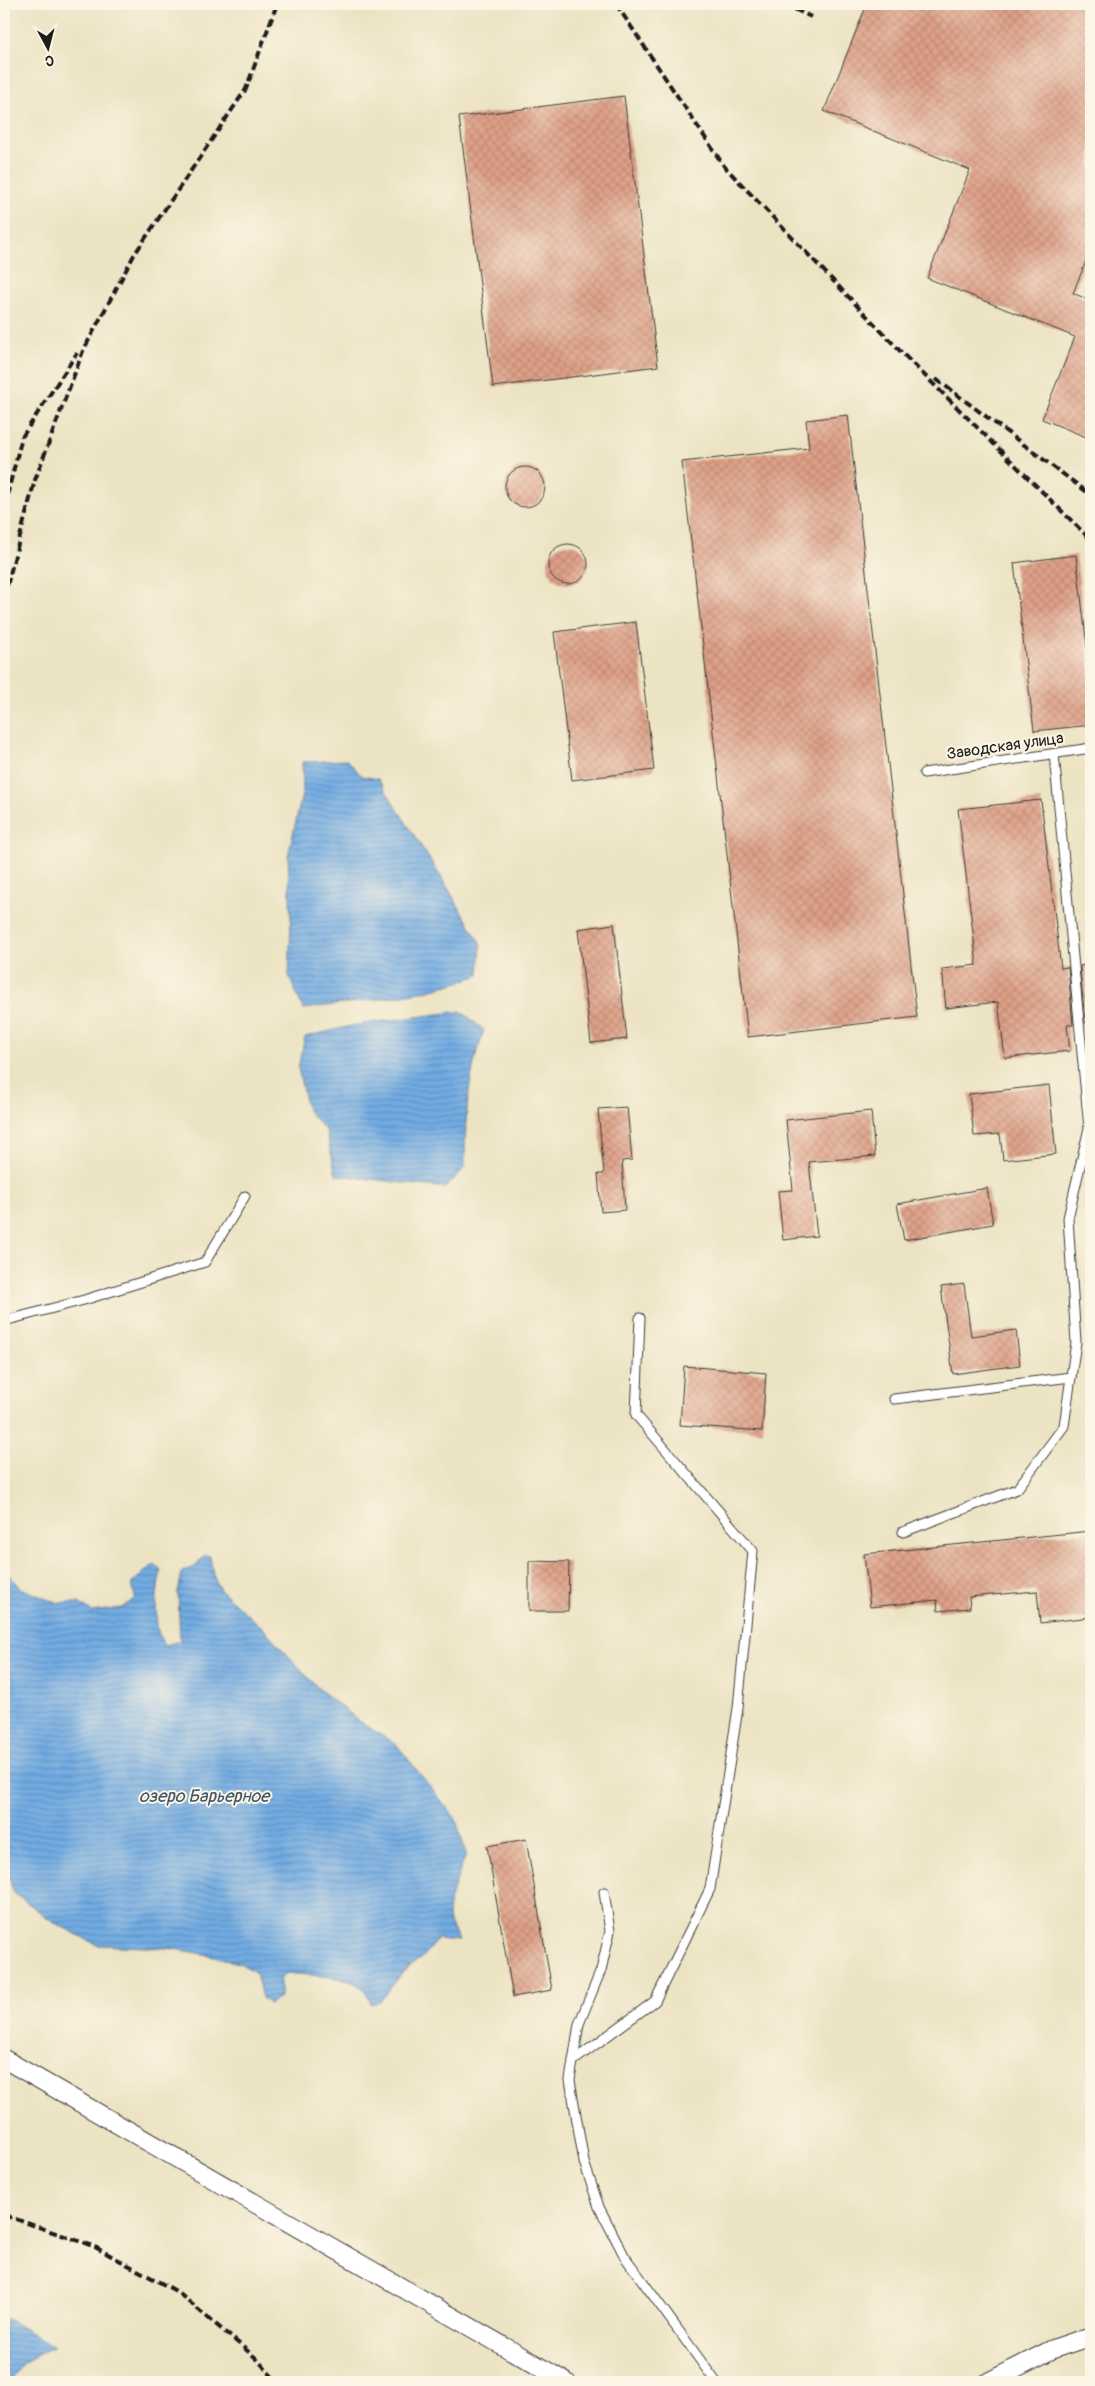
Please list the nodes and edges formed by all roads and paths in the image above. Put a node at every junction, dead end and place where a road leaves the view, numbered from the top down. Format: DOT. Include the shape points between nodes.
graph roads {
  1 [pos="1091,748"];
  2 [pos="1054,754"];
  3 [pos="924,773"];
  4 [pos="245,1196"];
  5 [pos="640,1318"];
  6 [pos="4,1321"];
  7 [pos="1071,1376"];
  8 [pos="894,1399"];
  9 [pos="904,1532"];
  10 [pos="604,1892"];
  11 [pos="4,2059"];
  12 [pos="573,2061"];
  13 [pos="1091,2336"];
  14 [pos="566,2382"];
  15 [pos="716,2382"];
  16 [pos="988,2382"];
  1 -- 2 [label="lane, Заводская улица"];
  2 -- 3 [label="lane, Заводская улица"];
  2 -- 7 [label="lane" via="1089,1128 1068,1218 1076,1342"];
  4 -- 6 [label="lane" via="205,1262"];
  5 -- 12 [label="lane" via="636,1415 753,1551 738,1708 710,1889 655,2001"];
  7 -- 8 [label="lane"];
  7 -- 9 [label="lane" via="1064,1426 1017,1489"];
  10 -- 12 [label="lane" via="610,1931 601,1970 579,2024"];
  11 -- 14 [label="street"];
  12 -- 15 [label="lane" via="570,2080 584,2162 599,2207 625,2257"];
  13 -- 16 [label="street" via="1053,2350"];
}
